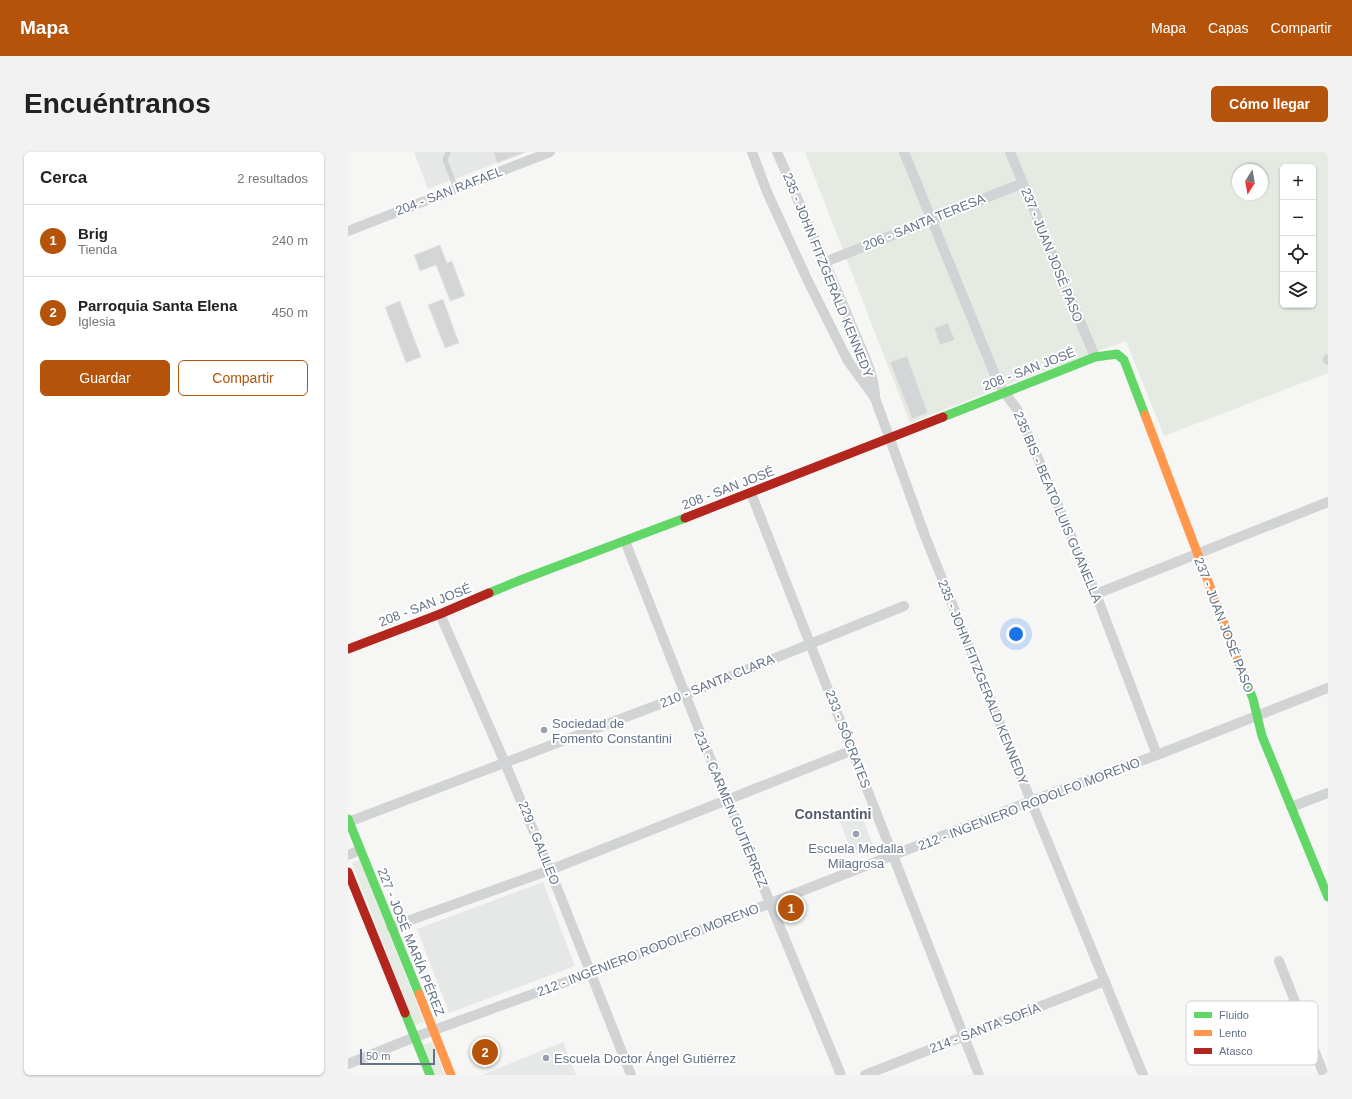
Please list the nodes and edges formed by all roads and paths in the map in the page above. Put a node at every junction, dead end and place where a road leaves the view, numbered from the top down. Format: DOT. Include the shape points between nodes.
graph roads {
  1 [pos="448,152"];
  2 [pos="550,152"];
  3 [pos="752,152"];
  4 [pos="777,152"];
  5 [pos="904,152"];
  6 [pos="1010,152"];
  7 [pos="1022,183"];
  8 [pos="456,188"];
  9 [pos="931,219"];
  10 [pos="348,230"];
  11 [pos="825,262"];
  12 [pos="1117,354"];
  13 [pos="1095,357"];
  14 [pos="1004,392"];
  15 [pos="875,398"];
  16 [pos="889,438"];
  17 [pos="751,493"];
  18 [pos="1328,502"];
  19 [pos="625,541"];
  20 [pos="1197,554"];
  21 [pos="1096,594"];
  22 [pos="904,606"];
  23 [pos="440,614"];
  24 [pos="811,644"];
  25 [pos="348,649"];
  26 [pos="1328,688"];
  27 [pos="684,695"];
  28 [pos="1257,716"];
  29 [pos="853,750"];
  30 [pos="1157,755"];
  31 [pos="506,763"];
  32 [pos="1328,793"];
  33 [pos="727,800"];
  34 [pos="1031,801"];
  35 [pos="1291,807"];
  36 [pos="348,821"];
  37 [pos="360,850"];
  38 [pos="348,855"];
  39 [pos="894,855"];
  40 [pos="550,870"];
  41 [pos="348,872"];
  42 [pos="1328,897"];
  43 [pos="771,903"];
  44 [pos="391,927"];
  45 [pos="1279,961"];
  46 [pos="590,972"];
  47 [pos="1105,981"];
  48 [pos="1295,1001"];
  49 [pos="433,1031"];
  50 [pos="415,1037"];
  51 [pos="964,1037"];
  52 [pos="1318,1060"];
  53 [pos="348,1064"];
  54 [pos="430,1075"];
  55 [pos="451,1075"];
  56 [pos="631,1075"];
  57 [pos="841,1075"];
  58 [pos="865,1075"];
  59 [pos="979,1075"];
  60 [pos="1143,1075"];
  61 [pos="1324,1075"];
  1 -- 8 [label="lane" via="445,160"];
  2 -- 8 [label="street, 204 - SAN RAFAEL"];
  3 -- 15 [label="street, 235 - JOHN FITZGERALD KENNEDY" via="766,192 807,279 848,360"];
  4 -- 11 [label="street, 235 - JOHN FITZGERALD KENNEDY"];
  5 -- 9 [label="street, 235 BIS - BEATO LUIS GUANELLA"];
  6 -- 7 [label="street, 237 - JUAN JOSÉ PASO"];
  7 -- 9 [label="street, 206 - SANTA TERESA"];
  7 -- 13 [label="street, 237 - JUAN JOSÉ PASO"];
  8 -- 10 [label="street, 204 - SAN RAFAEL"];
  9 -- 11 [label="street, 206 - SANTA TERESA"];
  9 -- 14 [label="street, 235 BIS - BEATO LUIS GUANELLA"];
  11 -- 15 [label="street, 235 - JOHN FITZGERALD KENNEDY" via="868,366 875,388"];
  12 -- 13 [label="street, 208 - SAN JOSÉ"];
  12 -- 20 [label="street, 237 - JUAN JOSÉ PASO" via="1124,360"];
  13 -- 14 [label="street, 208 - SAN JOSÉ"];
  14 -- 16 [label="street, 208 - SAN JOSÉ"];
  14 -- 21 [label="street, 235 BIS - BEATO LUIS GUANELLA" via="1018,409"];
  15 -- 16 [label="street, 235 - JOHN FITZGERALD KENNEDY"];
  16 -- 17 [label="street, 208 - SAN JOSÉ"];
  16 -- 34 [label="street, 235 - JOHN FITZGERALD KENNEDY" via="925,536"];
  17 -- 19 [label="street, 208 - SAN JOSÉ"];
  17 -- 24 [label="street, 233 - SÓCRATES"];
  18 -- 20 [label="street"];
  19 -- 23 [label="street, 208 - SAN JOSÉ"];
  19 -- 27 [label="street, 231 - CARMEN GUTIÉRREZ"];
  20 -- 21 [label="street"];
  20 -- 28 [label="street, 237 - JUAN JOSÉ PASO" via="1253,699"];
  21 -- 30 [label="street, 235 BIS - BEATO LUIS GUANELLA"];
  22 -- 24 [label="street, 210 - SANTA CLARA"];
  23 -- 25 [label="street, 208 - SAN JOSÉ"];
  23 -- 31 [label="street, 229 - GALILEO"];
  24 -- 27 [label="street, 210 - SANTA CLARA"];
  24 -- 29 [label="street, 233 - SÓCRATES"];
  26 -- 28 [label="street, 212 - INGENIERO RODOLFO MORENO"];
  27 -- 31 [label="street, 210 - SANTA CLARA"];
  27 -- 33 [label="street, 231 - CARMEN GUTIÉRREZ"];
  28 -- 30 [label="street, 212 - INGENIERO RODOLFO MORENO"];
  28 -- 35 [label="street, 237 - JUAN JOSÉ PASO" via="1262,736"];
  29 -- 33 [label="street"];
  29 -- 39 [label="street, 233 - SÓCRATES"];
  30 -- 34 [label="street, 212 - INGENIERO RODOLFO MORENO"];
  31 -- 36 [label="street, 210 - SANTA CLARA"];
  31 -- 40 [label="street, 229 - GALILEO"];
  32 -- 35 [label="street"];
  33 -- 40 [label="street"];
  33 -- 43 [label="street, 231 - CARMEN GUTIÉRREZ"];
  34 -- 39 [label="street, 212 - INGENIERO RODOLFO MORENO"];
  34 -- 47 [label="street, 235 - JOHN FITZGERALD KENNEDY"];
  35 -- 42 [label="street, 237 - JUAN JOSÉ PASO"];
  36 -- 37 [label="street, 227 - JOSÉ MARÍA PÉREZ"];
  37 -- 38 [label="street"];
  37 -- 44 [label="street, 227 - JOSÉ MARÍA PÉREZ"];
  39 -- 43 [label="street, 212 - INGENIERO RODOLFO MORENO"];
  39 -- 51 [label="street, 233 - SÓCRATES"];
  40 -- 44 [label="street"];
  40 -- 46 [label="street, 229 - GALILEO"];
  41 -- 50 [label="street"];
  43 -- 46 [label="street, 212 - INGENIERO RODOLFO MORENO"];
  43 -- 57 [label="street, 231 - CARMEN GUTIÉRREZ"];
  44 -- 49 [label="street, 227 - JOSÉ MARÍA PÉREZ"];
  45 -- 48 [label="street"];
  46 -- 49 [label="street, 212 - INGENIERO RODOLFO MORENO"];
  46 -- 56 [label="street, 229 - GALILEO"];
  47 -- 51 [label="street, 214 - SANTA SOFÍA"];
  47 -- 60 [label="street, 235 - JOHN FITZGERALD KENNEDY"];
  49 -- 50 [label="street, 212 - INGENIERO RODOLFO MORENO"];
  49 -- 55 [label="street, 227 - JOSÉ MARÍA PÉREZ"];
  50 -- 53 [label="street, 212 - INGENIERO RODOLFO MORENO"];
  50 -- 54 [label="street"];
  51 -- 58 [label="street, 214 - SANTA SOFÍA"];
  51 -- 59 [label="street, 233 - SÓCRATES"];
  52 -- 61 [label="street"];
}
